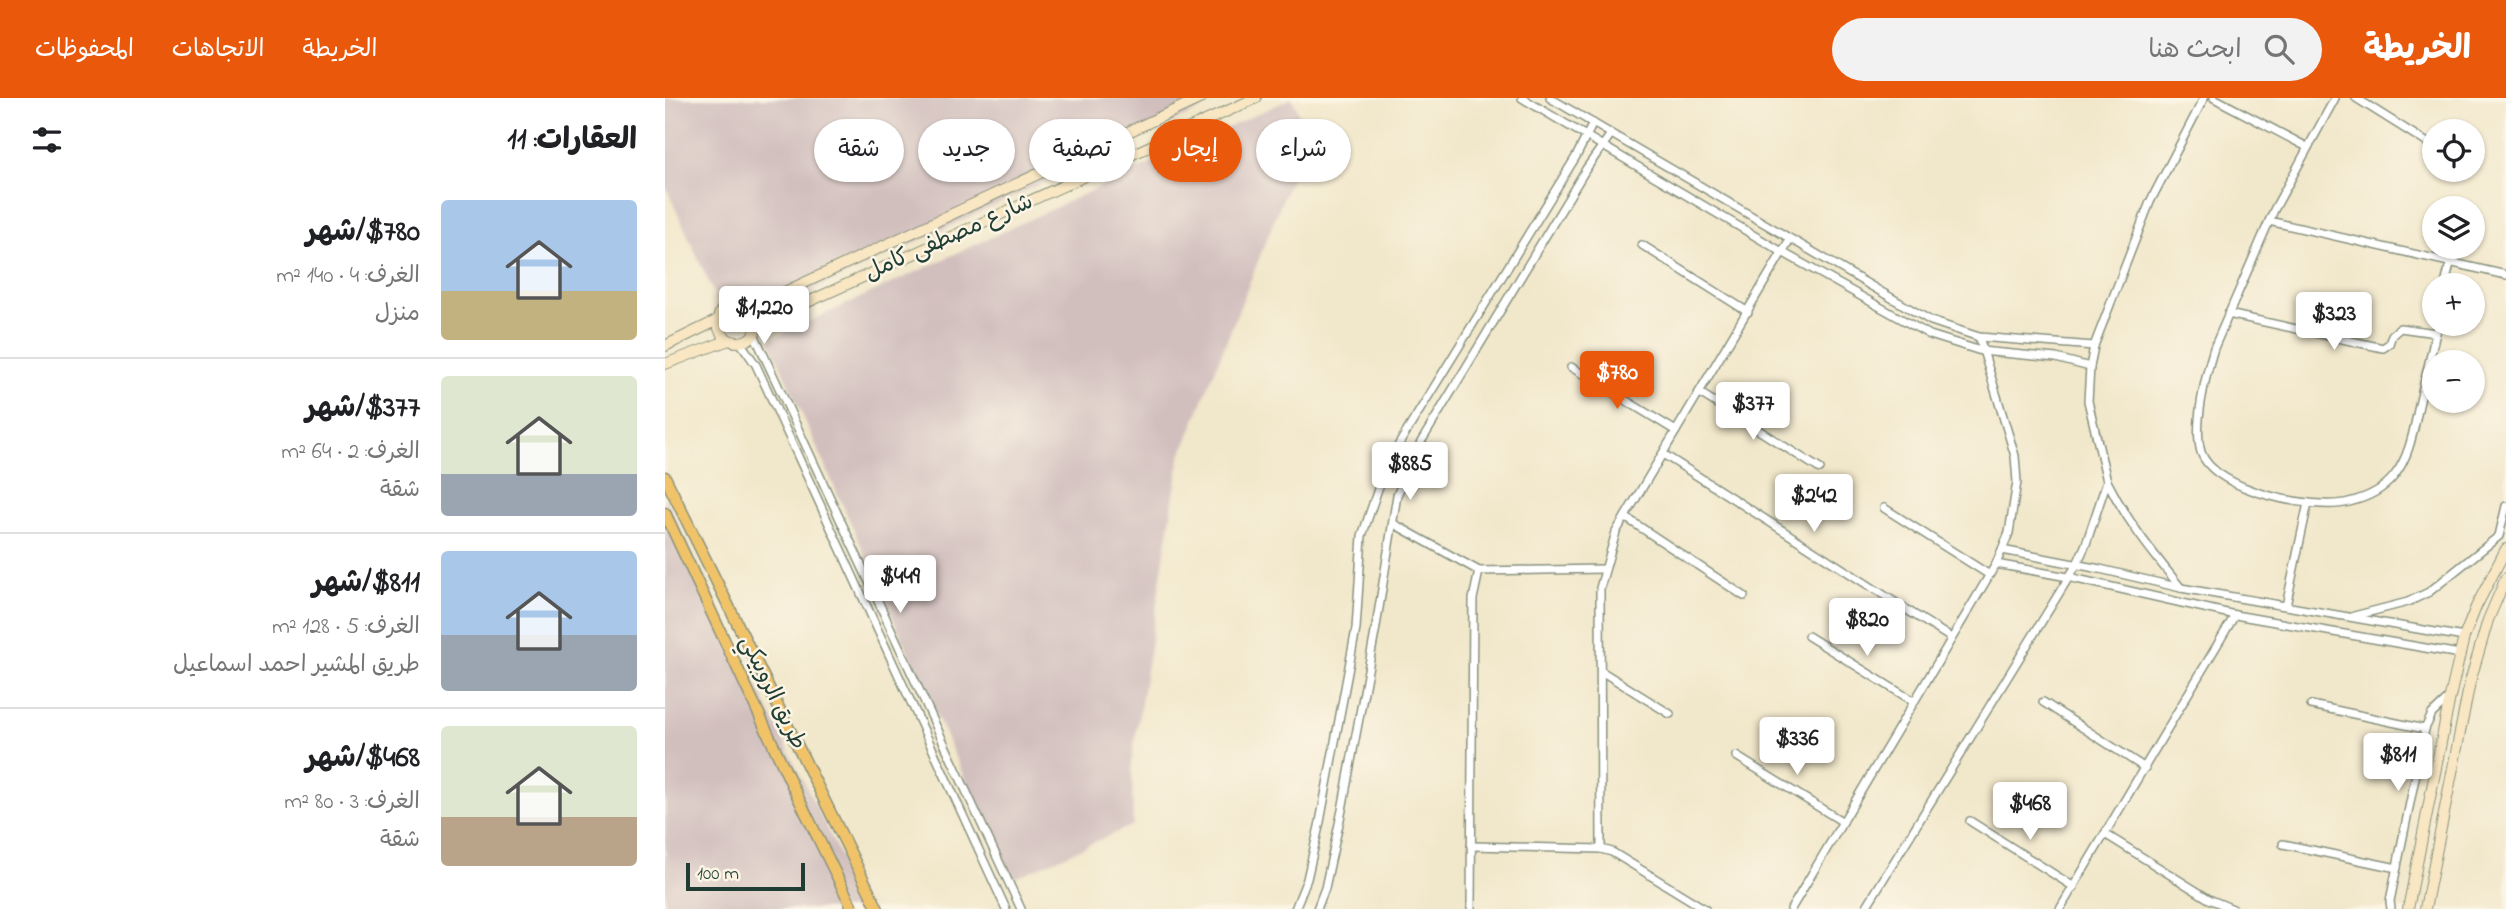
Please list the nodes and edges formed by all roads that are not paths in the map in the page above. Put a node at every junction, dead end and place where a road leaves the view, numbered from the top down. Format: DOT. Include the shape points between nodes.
graph roads {
  1 [pos="1201,98"];
  2 [pos="1257,98"];
  3 [pos="1522,98"];
  4 [pos="1551,98"];
  5 [pos="2204,98"];
  6 [pos="2214,98"];
  7 [pos="2335,98"];
  8 [pos="2356,98"];
  9 [pos="1593,123"];
  10 [pos="1586,134"];
  11 [pos="1611,134"];
  12 [pos="2422,139"];
  13 [pos="1603,146"];
  14 [pos="2307,147"];
  15 [pos="2269,221"];
  16 [pos="1790,239"];
  17 [pos="1642,246"];
  18 [pos="1782,252"];
  19 [pos="2450,264"];
  20 [pos="2448,273"];
  21 [pos="2506,275"];
  22 [pos="748,306"];
  23 [pos="1748,312"];
  24 [pos="2228,314"];
  25 [pos="718,320"];
  26 [pos="755,330"];
  27 [pos="2422,331"];
  28 [pos="2435,336"];
  29 [pos="1979,337"];
  30 [pos="729,340"];
  31 [pos="740,342"];
  32 [pos="665,346"];
  33 [pos="2094,346"];
  34 [pos="1981,351"];
  35 [pos="665,364"];
  36 [pos="1571,366"];
  37 [pos="2090,367"];
  38 [pos="1700,393"];
  39 [pos="1677,431"];
  40 [pos="1663,454"];
  41 [pos="1820,469"];
  42 [pos="665,477"];
  43 [pos="2107,481"];
  44 [pos="2308,503"];
  45 [pos="2506,506"];
  46 [pos="1884,508"];
  47 [pos="665,513"];
  48 [pos="1625,517"];
  49 [pos="1394,524"];
  50 [pos="671,534"];
  51 [pos="2503,538"];
  52 [pos="2506,549"];
  53 [pos="2002,550"];
  54 [pos="1996,564"];
  55 [pos="2077,564"];
  56 [pos="1604,569"];
  57 [pos="1479,571"];
  58 [pos="1988,574"];
  59 [pos="2068,577"];
  60 [pos="2506,578"];
  61 [pos="2181,589"];
  62 [pos="1744,596"];
  63 [pos="2286,606"];
  64 [pos="2235,615"];
  65 [pos="2350,617"];
  66 [pos="2465,635"];
  67 [pos="1808,636"];
  68 [pos="1951,638"];
  69 [pos="2482,638"];
  70 [pos="2460,654"];
  71 [pos="1601,671"];
  72 [pos="2450,697"];
  73 [pos="1913,701"];
  74 [pos="2043,702"];
  75 [pos="2311,705"];
  76 [pos="1670,714"];
  77 [pos="2425,729"];
  78 [pos="1737,755"];
  79 [pos="2145,768"];
  80 [pos="1971,821"];
  81 [pos="1843,822"];
  82 [pos="2105,834"];
  83 [pos="2283,844"];
  84 [pos="1471,846"];
  85 [pos="1601,849"];
  86 [pos="2397,868"];
  87 [pos="2074,887"];
  88 [pos="2213,906"];
  89 [pos="853,909"];
  90 [pos="878,909"];
  91 [pos="1006,909"];
  92 [pos="1021,909"];
  93 [pos="1295,909"];
  94 [pos="1317,909"];
  95 [pos="1471,909"];
  96 [pos="1705,909"];
  97 [pos="1791,909"];
  98 [pos="1864,909"];
  99 [pos="2060,909"];
  100 [pos="2233,909"];
  101 [pos="2391,909"];
  102 [pos="2408,909"];
  103 [pos="2425,909"];
  1 -- 22 [label="street, شارع مصطفى كامل"];
  2 -- 26 [label="street, شارع مصطفى كامل"];
  3 -- 10 [label="street"];
  4 -- 9 [label="street"];
  5 -- 33 [label="street" via="2150,202"];
  6 -- 14 [label="street"];
  7 -- 14 [label="street"];
  8 -- 12 [label="street"];
  9 -- 10 [label="street"];
  9 -- 11 [label="street"];
  10 -- 13 [label="street"];
  10 -- 93 [label="street" via="1399,444 1378,489 1362,536 1356,629 1320,822"];
  11 -- 13 [label="street"];
  11 -- 16 [label="street"];
  13 -- 18 [label="street"];
  13 -- 49 [label="street" via="1421,442 1397,495"];
  14 -- 15 [label="street"];
  15 -- 19 [label="street"];
  15 -- 24 [label="street"];
  16 -- 18 [label="street"];
  16 -- 29 [label="street" via="1931,321"];
  17 -- 23 [label="street"];
  18 -- 23 [label="street"];
  18 -- 34 [label="street" via="1916,328"];
  19 -- 20 [label="street"];
  19 -- 21 [label="street"];
  22 -- 25 [label="street" via="728,305"];
  22 -- 26 [label="street" via="755,312"];
  23 -- 38 [label="street"];
  24 -- 27 [label="street" via="2383,348 2400,328"];
  24 -- 44 [label="street" via="2209,363 2199,427 2201,453 2224,477 2254,492"];
  25 -- 30 [label="street" via="720,332"];
  25 -- 32 [label="street"];
  26 -- 31 [label="street"];
  26 -- 92 [label="street"];
  28 -- 44 [label="street" via="2400,468 2383,487 2360,499"];
  29 -- 33 [label="street"];
  29 -- 34 [label="street"];
  30 -- 31 [label="street"];
  30 -- 35 [label="street"];
  31 -- 91 [label="street" via="756,365"];
  33 -- 37 [label="street"];
  34 -- 37 [label="street" via="2064,359"];
  34 -- 53 [label="street" via="2015,456 2014,508"];
  36 -- 39 [label="street"];
  37 -- 43 [label="street" via="2088,401"];
  38 -- 39 [label="street"];
  38 -- 41 [label="street"];
  39 -- 40 [label="street"];
  40 -- 48 [label="street"];
  40 -- 68 [label="street"];
  42 -- 90 [label="main road, طريق الروبيكي"];
  43 -- 55 [label="street"];
  43 -- 61 [label="street" via="2141,539"];
  44 -- 63 [label="street"];
  45 -- 51 [label="street"];
  46 -- 58 [label="street"];
  47 -- 50 [label="main road, طريق الروبيكي"];
  48 -- 56 [label="street"];
  48 -- 62 [label="street"];
  49 -- 57 [label="street"];
  49 -- 94 [label="street" via="1342,810"];
  50 -- 89 [label="main road, طريق الروبيكي"];
  51 -- 65 [label="street" via="2429,592"];
  52 -- 66 [label="street"];
  53 -- 54 [label="street"];
  53 -- 55 [label="street"];
  54 -- 58 [label="street"];
  54 -- 59 [label="street"];
  55 -- 59 [label="street"];
  55 -- 61 [label="street"];
  56 -- 57 [label="street"];
  56 -- 71 [label="street"];
  57 -- 84 [label="street" via="1473,599"];
  58 -- 68 [label="street"];
  59 -- 64 [label="street"];
  59 -- 98 [label="street"];
  60 -- 69 [label="street"];
  61 -- 63 [label="street"];
  63 -- 65 [label="street"];
  64 -- 70 [label="street"];
  64 -- 79 [label="street"];
  65 -- 66 [label="street"];
  66 -- 69 [label="street"];
  66 -- 70 [label="street"];
  67 -- 73 [label="street"];
  68 -- 73 [label="street"];
  69 -- 103 [label="street" via="2463,711"];
  70 -- 72 [label="street"];
  71 -- 76 [label="street"];
  71 -- 85 [label="street"];
  72 -- 77 [label="street" via="2432,714"];
  72 -- 102 [label="street"];
  73 -- 81 [label="street"];
  74 -- 79 [label="street"];
  75 -- 77 [label="street"];
  77 -- 86 [label="street"];
  78 -- 81 [label="street"];
  79 -- 82 [label="street"];
  80 -- 87 [label="street"];
  81 -- 97 [label="street"];
  82 -- 87 [label="street"];
  82 -- 88 [label="street"];
  83 -- 86 [label="street"];
  84 -- 85 [label="street"];
  84 -- 95 [label="street"];
  85 -- 96 [label="street" via="1621,856"];
  86 -- 101 [label="street"];
  87 -- 99 [label="street"];
  88 -- 100 [label="street"];
}
